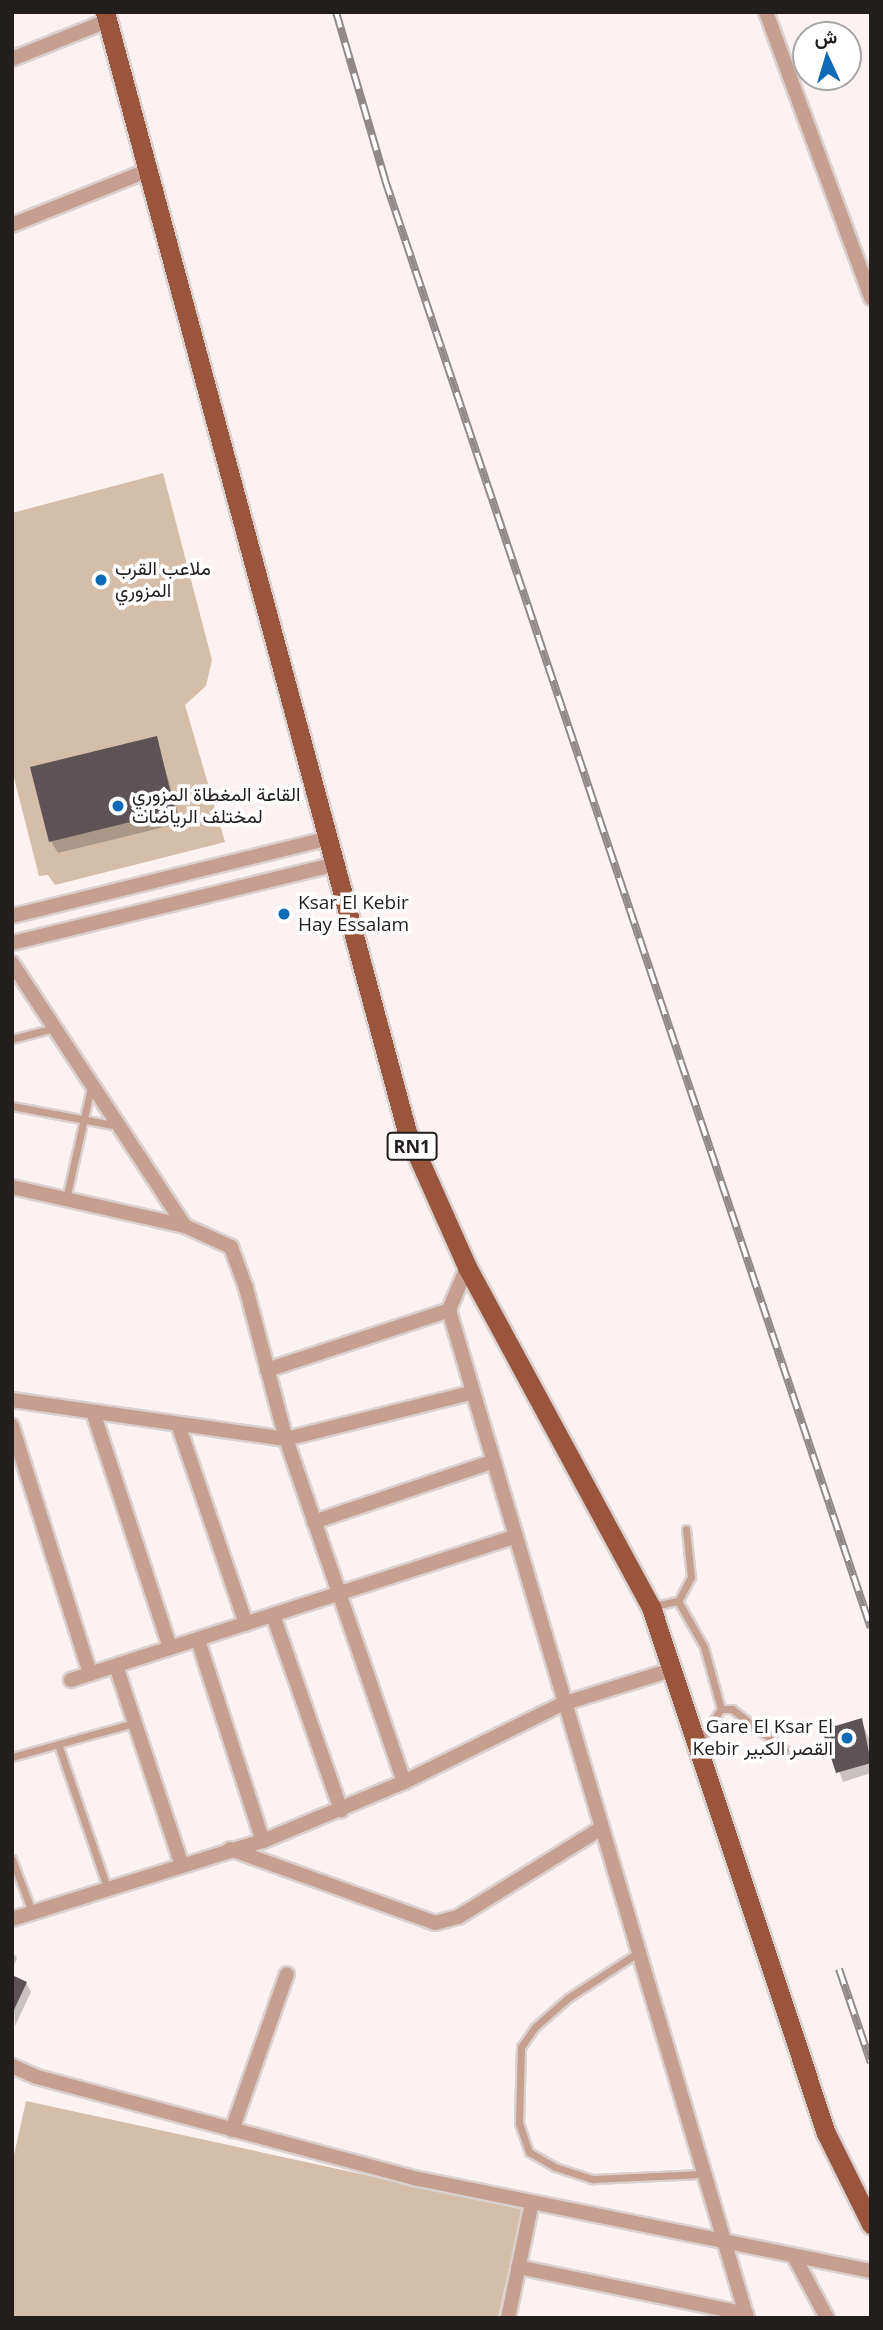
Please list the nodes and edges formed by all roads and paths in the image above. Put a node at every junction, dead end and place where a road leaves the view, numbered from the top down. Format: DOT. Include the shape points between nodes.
graph roads {
  1 [pos="766,12"];
  2 [pos="106,17"];
  3 [pos="12,59"];
  4 [pos="146,172"];
  5 [pos="12,225"];
  6 [pos="871,298"];
  7 [pos="325,839"];
  8 [pos="332,865"];
  9 [pos="12,916"];
  10 [pos="12,943"];
  11 [pos="12,963"];
  12 [pos="54,1028"];
  13 [pos="12,1039"];
  14 [pos="93,1080"];
  15 [pos="12,1106"];
  16 [pos="83,1123"];
  17 [pos="122,1127"];
  18 [pos="12,1187"];
  19 [pos="66,1199"];
  20 [pos="185,1226"];
  21 [pos="467,1267"];
  22 [pos="449,1310"];
  23 [pos="267,1370"];
  24 [pos="471,1393"];
  25 [pos="12,1400"];
  26 [pos="93,1412"];
  27 [pos="12,1426"];
  28 [pos="179,1427"];
  29 [pos="286,1439"];
  30 [pos="491,1462"];
  31 [pos="314,1522"];
  32 [pos="687,1529"];
  33 [pos="513,1537"];
  34 [pos="339,1593"];
  35 [pos="678,1601"];
  36 [pos="651,1607"];
  37 [pos="273,1615"];
  38 [pos="246,1624"];
  39 [pos="198,1640"];
  40 [pos="170,1648"];
  41 [pos="116,1667"];
  42 [pos="671,1670"];
  43 [pos="90,1674"];
  44 [pos="71,1680"];
  45 [pos="562,1704"];
  46 [pos="721,1709"];
  47 [pos="134,1723"];
  48 [pos="59,1747"];
  49 [pos="696,1747"];
  50 [pos="785,1749"];
  51 [pos="12,1757"];
  52 [pos="404,1782"];
  53 [pos="341,1810"];
  54 [pos="600,1829"];
  55 [pos="263,1841"];
  56 [pos="230,1849"];
  57 [pos="12,1859"];
  58 [pos="182,1865"];
  59 [pos="107,1887"];
  60 [pos="32,1912"];
  61 [pos="12,1919"];
  62 [pos="636,1954"];
  63 [pos="287,1974"];
  64 [pos="12,2066"];
  65 [pos="232,2130"];
  66 [pos="701,2174"];
  67 [pos="532,2202"];
  68 [pos="871,2224"];
  69 [pos="722,2243"];
  70 [pos="795,2258"];
  71 [pos="519,2267"];
  72 [pos="871,2271"];
  73 [pos="746,2316"];
  74 [pos="508,2318"];
  75 [pos="827,2318"];
  1 -- 6 [label="street"];
  2 -- 3 [label="street"];
  2 -- 4 [label="main road, RN1"];
  4 -- 5 [label="street"];
  4 -- 7 [label="main road, RN1"];
  7 -- 8 [label="main road, RN1"];
  7 -- 9 [label="street"];
  8 -- 10 [label="street"];
  8 -- 21 [label="main road, RN1" via="403,1121"];
  11 -- 12 [label="street"];
  12 -- 13 [label="lane"];
  12 -- 14 [label="street"];
  14 -- 16 [label="lane"];
  14 -- 17 [label="street"];
  15 -- 16 [label="lane"];
  16 -- 17 [label="lane"];
  16 -- 19 [label="lane"];
  17 -- 20 [label="street"];
  18 -- 19 [label="street"];
  19 -- 20 [label="street"];
  20 -- 23 [label="street" via="231,1247"];
  21 -- 22 [label="street"];
  21 -- 36 [label="main road, RN1"];
  22 -- 23 [label="street"];
  22 -- 24 [label="street"];
  23 -- 29 [label="street"];
  24 -- 29 [label="street"];
  24 -- 30 [label="street"];
  25 -- 26 [label="street"];
  26 -- 28 [label="street"];
  26 -- 40 [label="street"];
  27 -- 43 [label="street"];
  28 -- 29 [label="street"];
  28 -- 38 [label="street"];
  29 -- 31 [label="street"];
  30 -- 31 [label="street"];
  30 -- 33 [label="street"];
  31 -- 34 [label="street"];
  32 -- 35 [label="lane" via="691,1577"];
  33 -- 34 [label="street"];
  33 -- 45 [label="street"];
  34 -- 37 [label="street"];
  34 -- 52 [label="street"];
  35 -- 36 [label="lane"];
  35 -- 46 [label="lane" via="704,1647"];
  36 -- 42 [label="main road, RN1"];
  37 -- 38 [label="street"];
  37 -- 53 [label="street"];
  38 -- 39 [label="street"];
  39 -- 40 [label="street"];
  39 -- 55 [label="street"];
  40 -- 41 [label="street"];
  41 -- 43 [label="street"];
  41 -- 47 [label="street"];
  42 -- 45 [label="street"];
  42 -- 49 [label="main road, RN1"];
  43 -- 44 [label="street"];
  45 -- 52 [label="street"];
  45 -- 54 [label="street"];
  46 -- 49 [label="lane"];
  46 -- 50 [label="lane" via="732,1709"];
  47 -- 48 [label="lane"];
  47 -- 58 [label="street"];
  48 -- 51 [label="lane"];
  48 -- 59 [label="lane"];
  49 -- 68 [label="main road, RN1" via="826,2133"];
  52 -- 53 [label="street"];
  53 -- 55 [label="street"];
  54 -- 56 [label="street" via="458,1917 435,1923"];
  54 -- 62 [label="street"];
  55 -- 56 [label="street"];
  56 -- 58 [label="street"];
  57 -- 60 [label="lane"];
  58 -- 59 [label="street"];
  59 -- 60 [label="street"];
  60 -- 61 [label="street"];
  62 -- 66 [label="street"];
  62 -- 66 [label="lane" via="568,1998 535,2027 522,2047 519,2123 530,2152 555,2167 593,2179"];
  63 -- 65 [label="street"];
  64 -- 65 [label="street" via="37,2077"];
  65 -- 67 [label="street" via="419,2179"];
  66 -- 69 [label="street"];
  67 -- 69 [label="street"];
  67 -- 71 [label="street"];
  69 -- 70 [label="street"];
  69 -- 73 [label="street"];
  70 -- 72 [label="street"];
  70 -- 75 [label="street"];
  71 -- 73 [label="street"];
  71 -- 74 [label="street"];
}
